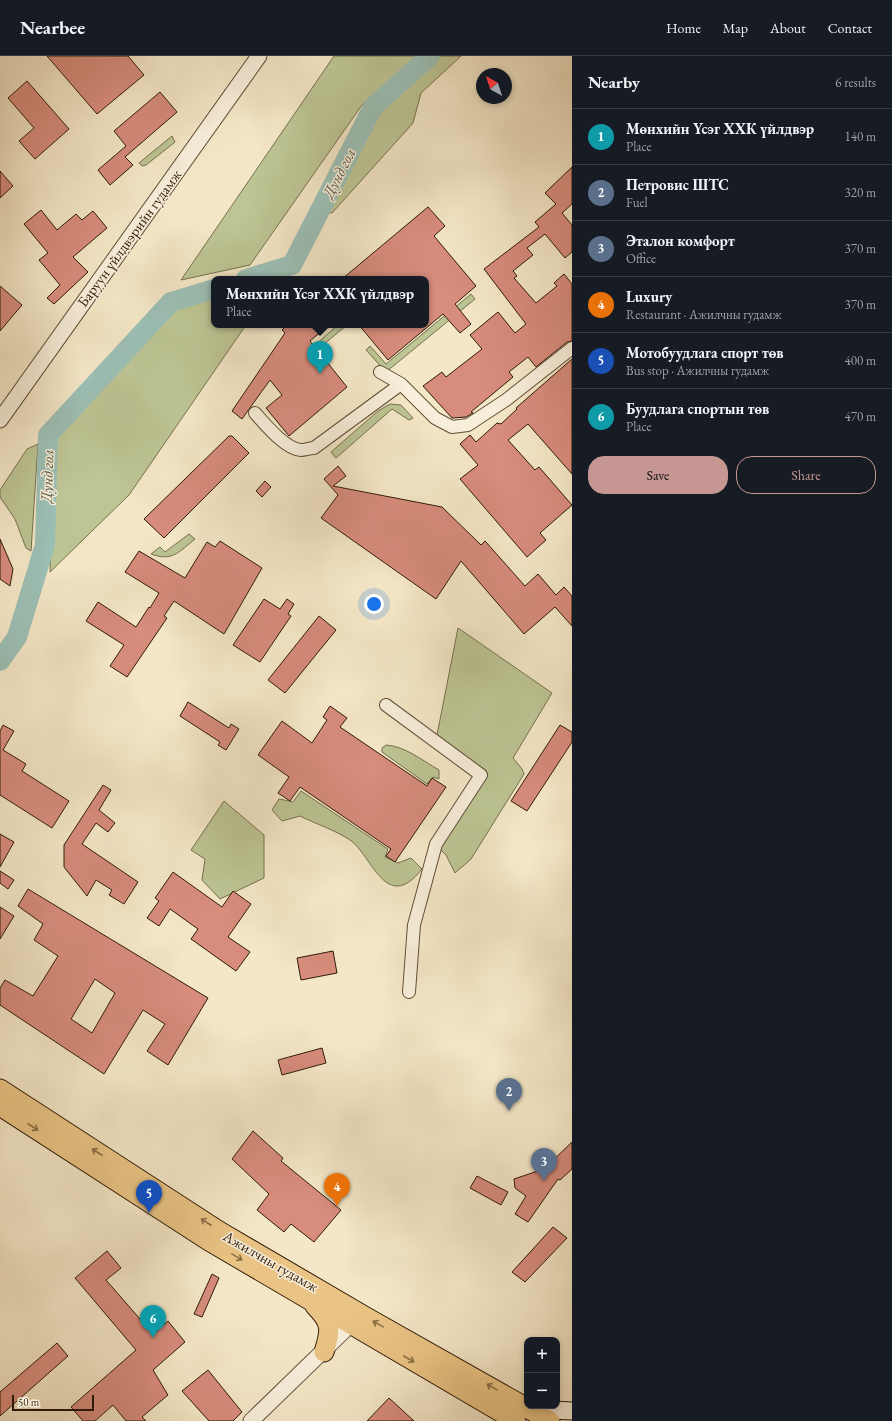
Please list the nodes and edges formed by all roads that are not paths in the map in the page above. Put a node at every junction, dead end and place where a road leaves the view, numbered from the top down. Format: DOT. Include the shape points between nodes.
graph roads {
  1 [pos="259,56"];
  2 [pos="572,348"];
  3 [pos="380,372"];
  4 [pos="401,384"];
  5 [pos="255,413"];
  6 [pos="0,420"];
  7 [pos="386,705"];
  8 [pos="410,992"];
  9 [pos="0,1089"];
  10 [pos="0,1106"];
  11 [pos="307,1298"];
  12 [pos="350,1325"];
  13 [pos="324,1352"];
  14 [pos="524,1402"];
  15 [pos="534,1409"];
  16 [pos="549,1409"];
  17 [pos="572,1411"];
  18 [pos="251,1421"];
  19 [pos="516,1421"];
  20 [pos="550,1421"];
  1 -- 6 [label="street, Баруун үйлдвэрийн гудамж"];
  2 -- 4 [label="street" via="506,400 468,425 452,427 435,418"];
  3 -- 4 [label="street"];
  4 -- 5 [label="street" via="314,448 301,450 291,447 272,432"];
  7 -- 8 [label="street" via="481,775 436,844 414,925"];
  14 -- 9 [label="main road, Ажилчны гудамж, one-way" via="366,1317 219,1231"];
  10 -- 11 [label="main road, Ажилчны гудамж, one-way" via="196,1233"];
  11 -- 12 [label="main road, Ажилчны гудамж"];
  11 -- 13 [label="main road" via="327,1323 330,1333"];
  12 -- 13 [label="street"];
  12 -- 19 [label="main road, Ажилчны гудамж, one-way"];
  13 -- 18 [label="street"];
  15 -- 20 [label="main road, Ажилчны гудамж"];
  16 -- 17 [label="main road"];
}
